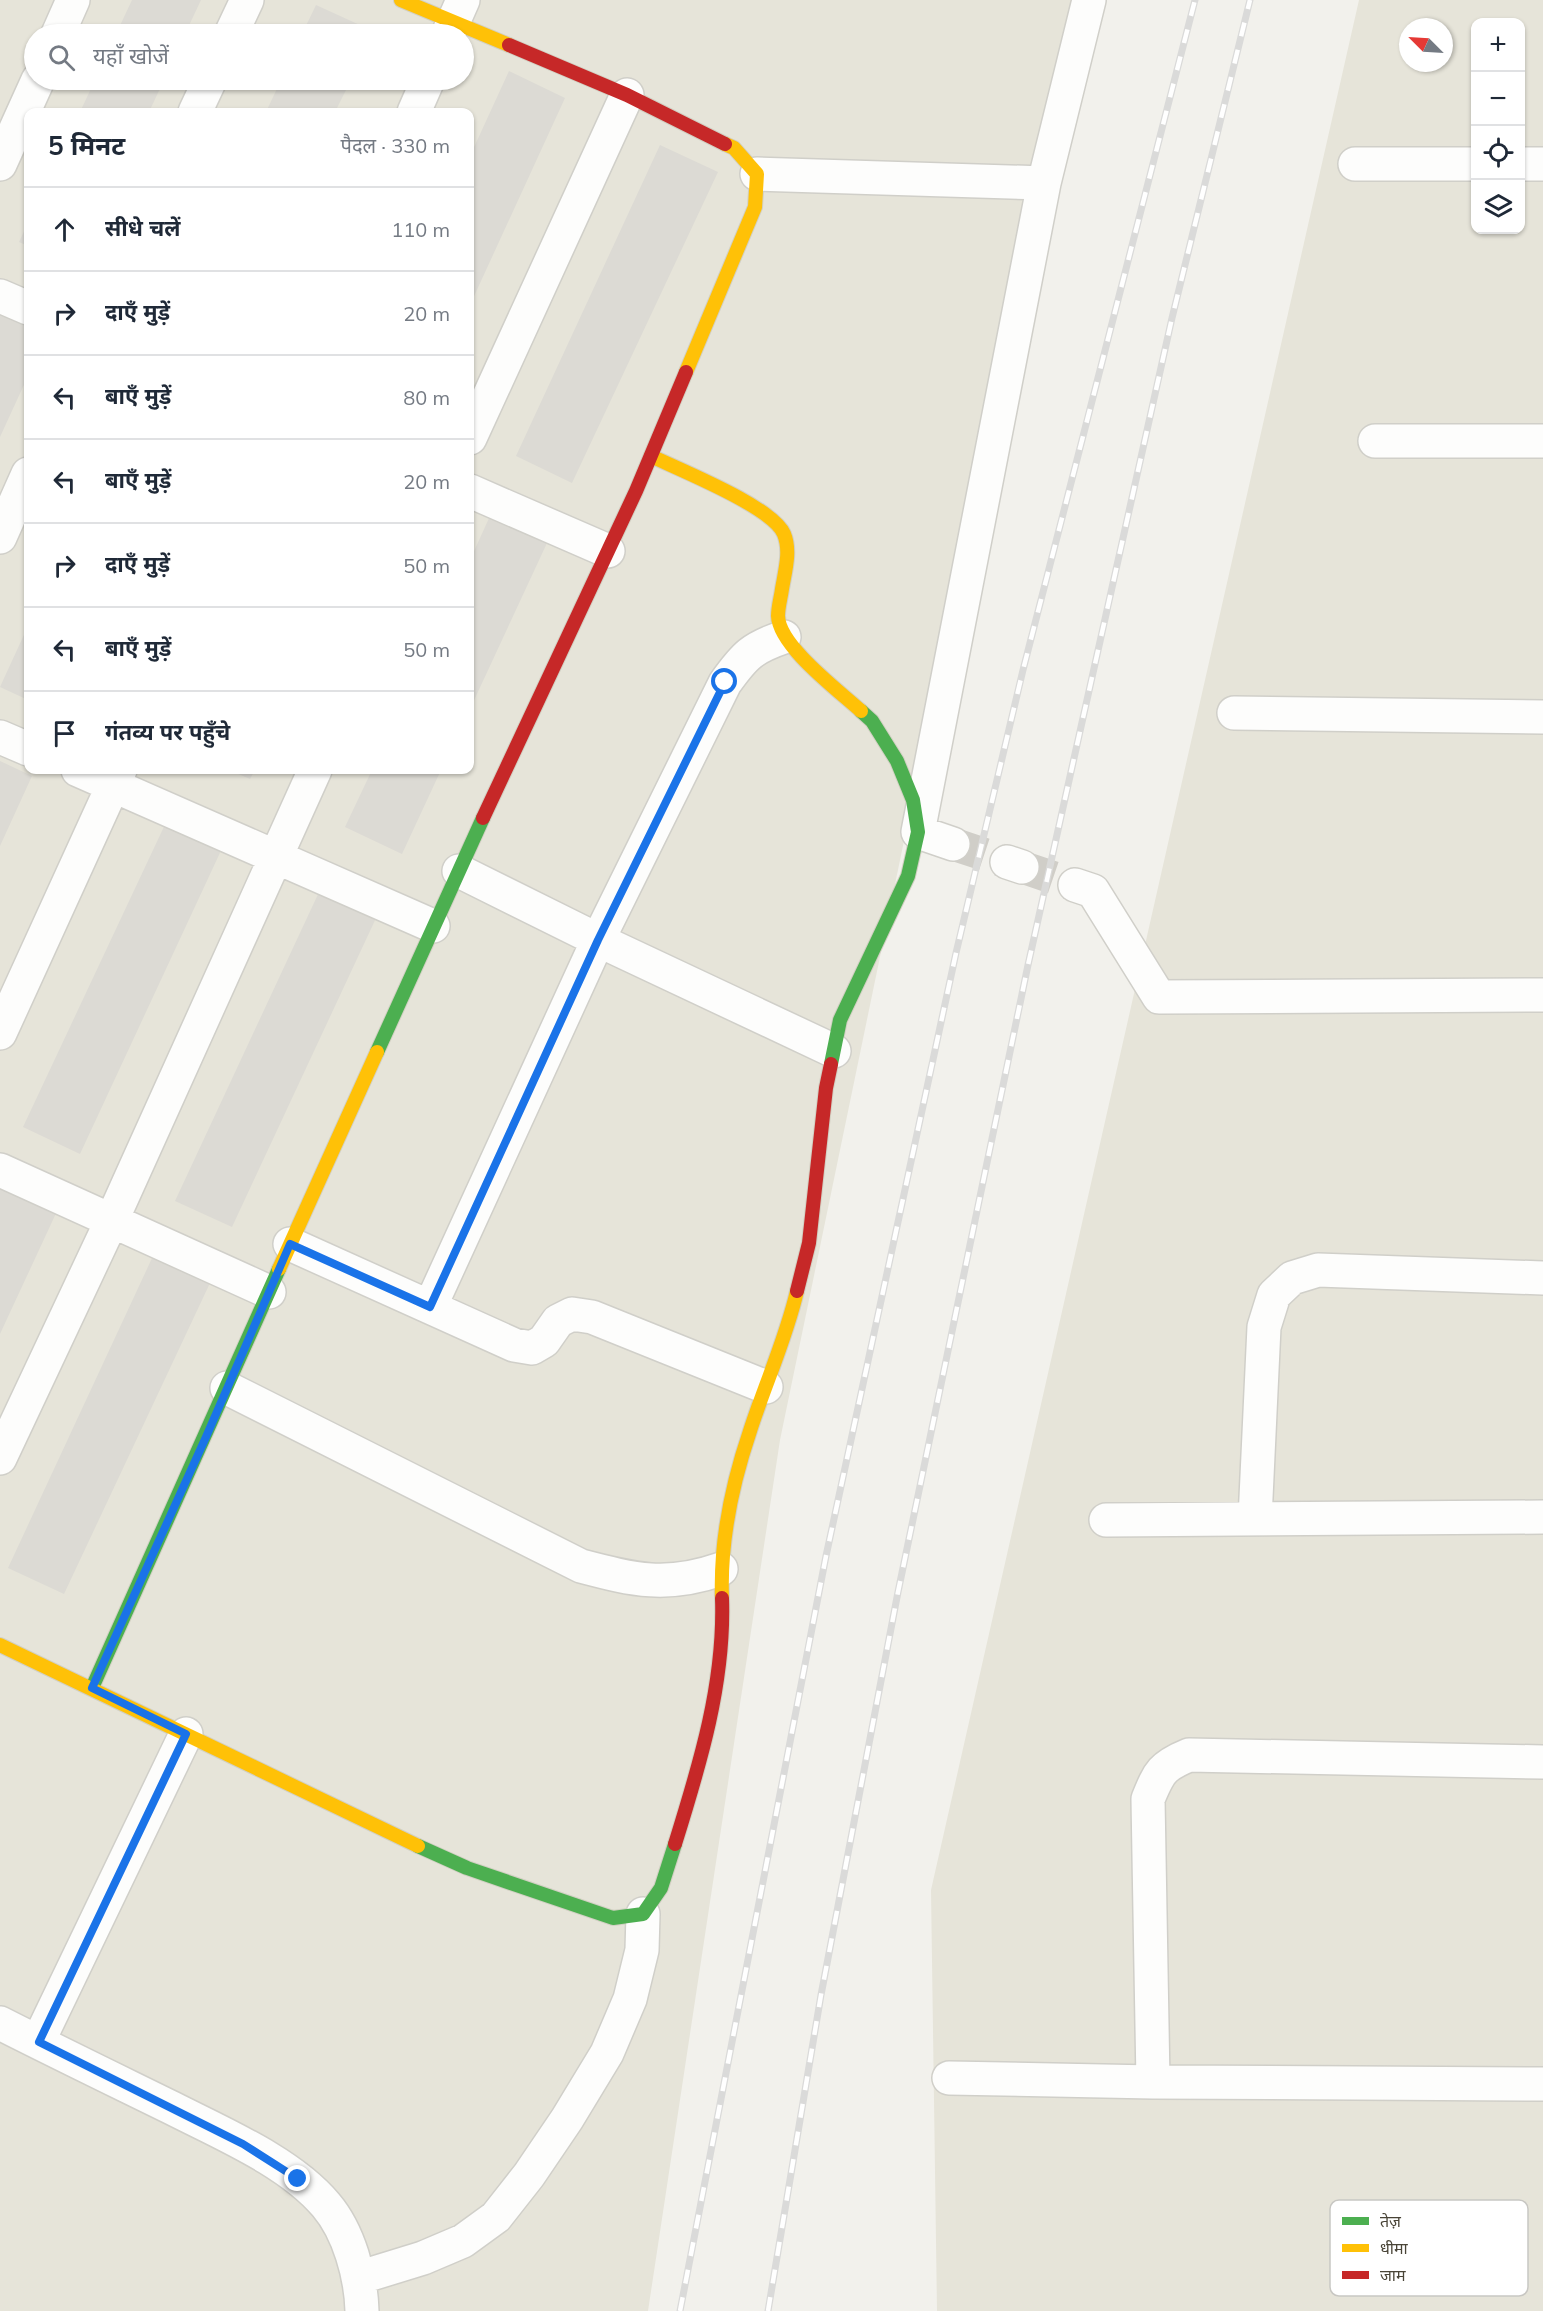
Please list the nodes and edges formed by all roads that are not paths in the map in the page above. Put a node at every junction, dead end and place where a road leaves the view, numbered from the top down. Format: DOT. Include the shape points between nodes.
graph roads {
  1 [pos="73,0"];
  2 [pos="247,0"];
  3 [pos="401,0"];
  4 [pos="1089,0"];
  5 [pos="455,19"];
  6 [pos="62,24"];
  7 [pos="236,24"];
  8 [pos="474,27"];
  9 [pos="33,90"];
  10 [pos="205,90"];
  11 [pos="424,90"];
  12 [pos="627,95"];
  13 [pos="25,108"];
  14 [pos="197,108"];
  15 [pos="416,108"];
  16 [pos="24,111"];
  17 [pos="0,164"];
  18 [pos="1355,164"];
  19 [pos="1471,164"];
  20 [pos="1525,164"];
  21 [pos="1543,164"];
  22 [pos="757,174"];
  23 [pos="1044,183"];
  24 [pos="0,296"];
  25 [pos="24,306"];
  26 [pos="474,429"];
  27 [pos="1375,441"];
  28 [pos="1543,441"];
  29 [pos="651,456"];
  30 [pos="24,483"];
  31 [pos="474,493"];
  32 [pos="0,537"];
  33 [pos="608,551"];
  34 [pos="784,637"];
  35 [pos="1234,713"];
  36 [pos="1543,717"];
  37 [pos="0,737"];
  38 [pos="24,747"];
  39 [pos="100,774"];
  40 [pos="313,774"];
  41 [pos="117,777"];
  42 [pos="918,832"];
  43 [pos="953,843"];
  44 [pos="275,856"];
  45 [pos="459,871"];
  46 [pos="1075,885"];
  47 [pos="433,926"];
  48 [pos="598,940"];
  49 [pos="1543,995"];
  50 [pos="0,1033"];
  51 [pos="834,1051"];
  52 [pos="0,1170"];
  53 [pos="111,1222"];
  54 [pos="290,1244"];
  55 [pos="1543,1278"];
  56 [pos="269,1292"];
  57 [pos="430,1307"];
  58 [pos="227,1388"];
  59 [pos="766,1388"];
  60 [pos="0,1458"];
  61 [pos="1543,1517"];
  62 [pos="1255,1519"];
  63 [pos="1106,1520"];
  64 [pos="721,1569"];
  65 [pos="0,1645"];
  66 [pos="92,1688"];
  67 [pos="186,1734"];
  68 [pos="1543,1761"];
  69 [pos="643,1914"];
  70 [pos="0,2023"];
  71 [pos="39,2042"];
  72 [pos="950,2078"];
  73 [pos="1153,2082"];
  74 [pos="1543,2084"];
  75 [pos="358,2278"];
  76 [pos="362,2311"];
  1 -- 6 [label="street"];
  2 -- 7 [label="street"];
  3 -- 5 [label="street"];
  4 -- 23 [label="street"];
  8 -- 12 [label="street"];
  9 -- 13 [label="street"];
  10 -- 14 [label="street"];
  11 -- 15 [label="street"];
  12 -- 22 [label="street" via="734,148"];
  12 -- 26 [label="street"];
  16 -- 17 [label="street"];
  18 -- 19 [label="street"];
  20 -- 21 [label="street"];
  22 -- 23 [label="street"];
  22 -- 29 [label="street" via="755,207"];
  23 -- 42 [label="street"];
  24 -- 25 [label="street"];
  27 -- 28 [label="street"];
  29 -- 33 [label="street"];
  29 -- 34 [label="street" via="748,503 770,517 784,533 788,552 778,617"];
  30 -- 32 [label="street"];
  31 -- 33 [label="street"];
  33 -- 45 [label="street"];
  34 -- 42 [label="street" via="872,721 901,771 913,800"];
  34 -- 48 [label="street" via="760,645 743,658 725,682"];
  35 -- 36 [label="street"];
  37 -- 38 [label="street"];
  39 -- 41 [label="street"];
  40 -- 44 [label="street"];
  41 -- 44 [label="street"];
  41 -- 50 [label="street"];
  42 -- 43 [label="street"];
  42 -- 51 [label="street" via="908,876 840,1020"];
  44 -- 47 [label="street"];
  44 -- 53 [label="street"];
  45 -- 47 [label="street"];
  45 -- 48 [label="street"];
  46 -- 49 [label="street" via="1093,891 1160,997"];
  47 -- 54 [label="street"];
  48 -- 51 [label="street"];
  48 -- 57 [label="street"];
  51 -- 59 [label="street" via="826,1088 809,1243 790,1322"];
  52 -- 53 [label="street"];
  53 -- 56 [label="street"];
  53 -- 60 [label="street"];
  54 -- 56 [label="street"];
  54 -- 57 [label="street"];
  55 -- 62 [label="street" via="1318,1270 1292,1278 1275,1295 1264,1328"];
  56 -- 58 [label="street"];
  57 -- 59 [label="street" via="514,1345 532,1348 544,1341 558,1321 572,1314 592,1317"];
  58 -- 64 [label="street" via="581,1566 626,1578 662,1582"];
  58 -- 66 [label="street"];
  59 -- 64 [label="street" via="749,1432 728,1515"];
  61 -- 62 [label="street"];
  62 -- 63 [label="street"];
  64 -- 69 [label="street" via="723,1626 717,1690 661,1888"];
  65 -- 66 [label="street"];
  66 -- 67 [label="street"];
  67 -- 69 [label="street" via="467,1868 613,1918"];
  67 -- 71 [label="street"];
  68 -- 73 [label="street" via="1189,1755 1169,1763 1157,1777 1148,1799"];
  69 -- 75 [label="street" via="642,1950 630,1999 611,2042 567,2120 530,2175 496,2217 463,2241"];
  70 -- 71 [label="street"];
  71 -- 75 [label="street" via="243,2144 298,2179 327,2205 352,2249"];
  72 -- 73 [label="street"];
  73 -- 74 [label="street"];
  75 -- 76 [label="street"];
}
